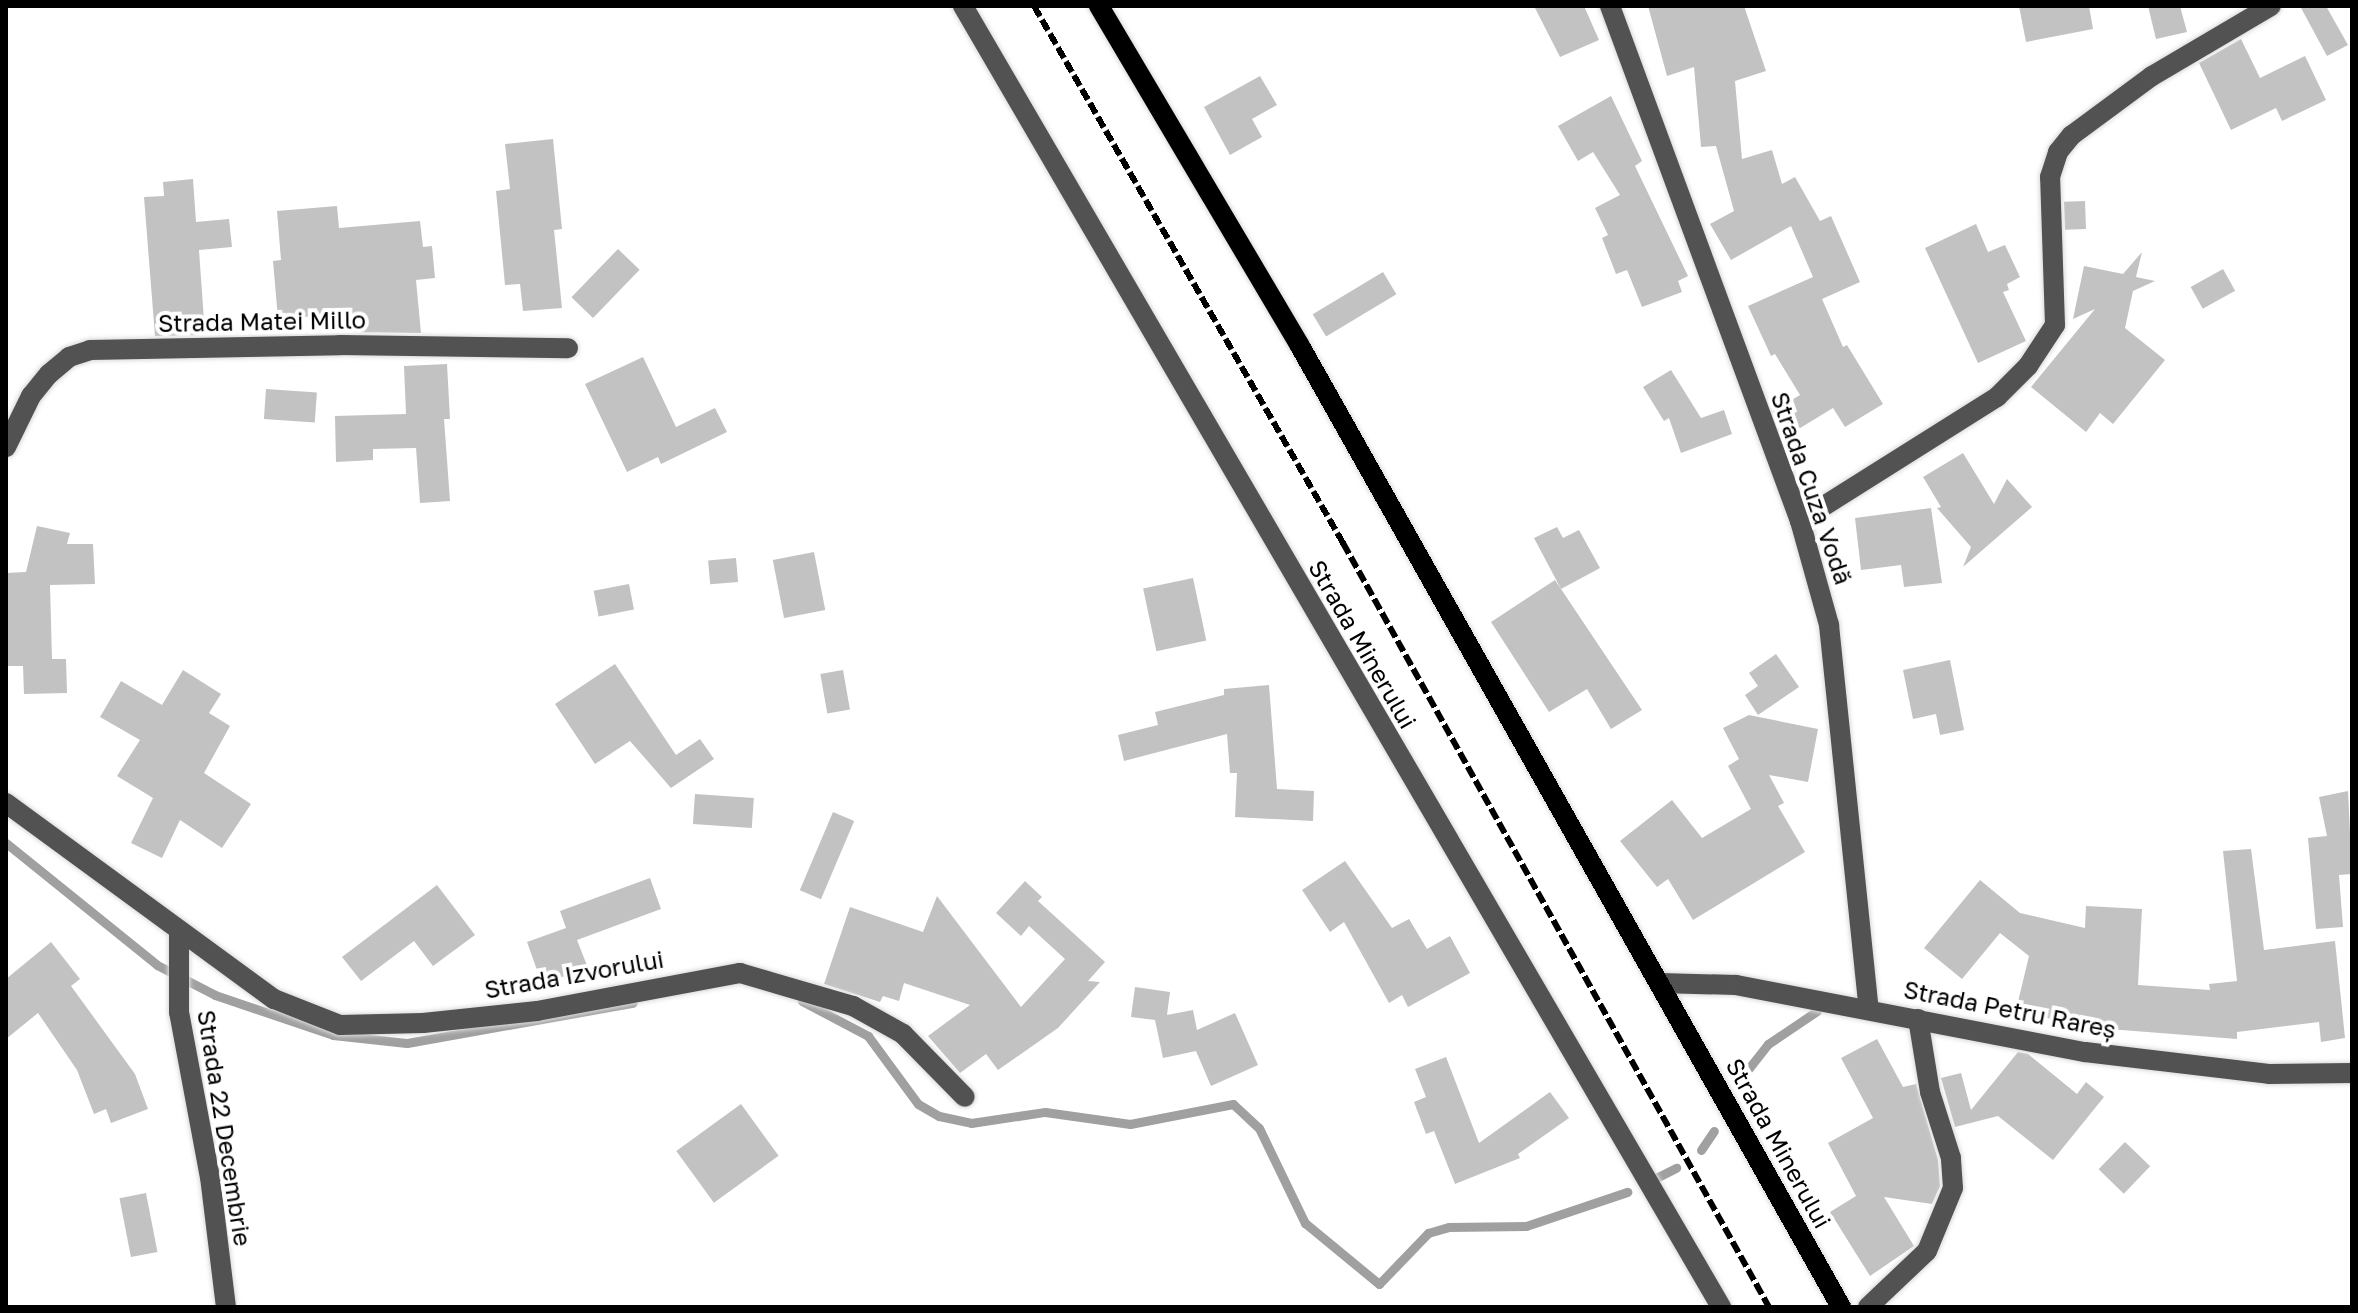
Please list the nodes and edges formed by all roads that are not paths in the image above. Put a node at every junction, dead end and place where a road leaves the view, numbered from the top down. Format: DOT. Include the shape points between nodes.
graph roads {
  1 [pos="963,6"];
  2 [pos="1099,6"];
  3 [pos="1610,6"];
  4 [pos="2271,6"];
  5 [pos="568,348"];
  6 [pos="6,447"];
  7 [pos="1800,521"];
  8 [pos="6,803"];
  9 [pos="179,933"];
  10 [pos="1659,983"];
  11 [pos="1869,1009"];
  12 [pos="1918,1019"];
  13 [pos="2352,1073"];
  14 [pos="965,1097"];
  15 [pos="226,1307"];
  16 [pos="1721,1307"];
  17 [pos="1841,1307"];
  18 [pos="1868,1307"];
  1 -- 16 [label="street, Strada Minerului"];
  2 -- 10 [label="main road, Strada Minerului" via="1300,346"];
  3 -- 7 [label="street, Strada Cuza Vodă"];
  4 -- 7 [label="street" via="2152,76 2072,135 2058,152 2050,177 2055,325 2028,366 1997,397"];
  5 -- 6 [label="street, Strada Matei Millo" via="90,350 69,357 49,374 31,396"];
  7 -- 11 [label="street, Strada Cuza Vodă" via="1829,625"];
  8 -- 9 [label="street"];
  9 -- 14 [label="street, Strada Izvorului" via="274,999 340,1025 537,1011 740,973 772,979 853,1006 903,1034"];
  9 -- 15 [label="street, Strada 22 Decembrie" via="179,989"];
  10 -- 11 [label="street, Strada Petru Rareș" via="1736,985"];
  10 -- 17 [label="main road, Strada Minerului"];
  11 -- 12 [label="street, Strada Petru Rareș"];
  12 -- 13 [label="street, Strada Petru Rareș" via="2175,1063 2269,1074"];
  12 -- 18 [label="street" via="1930,1092 1951,1158 1953,1188 1927,1251"];
}
